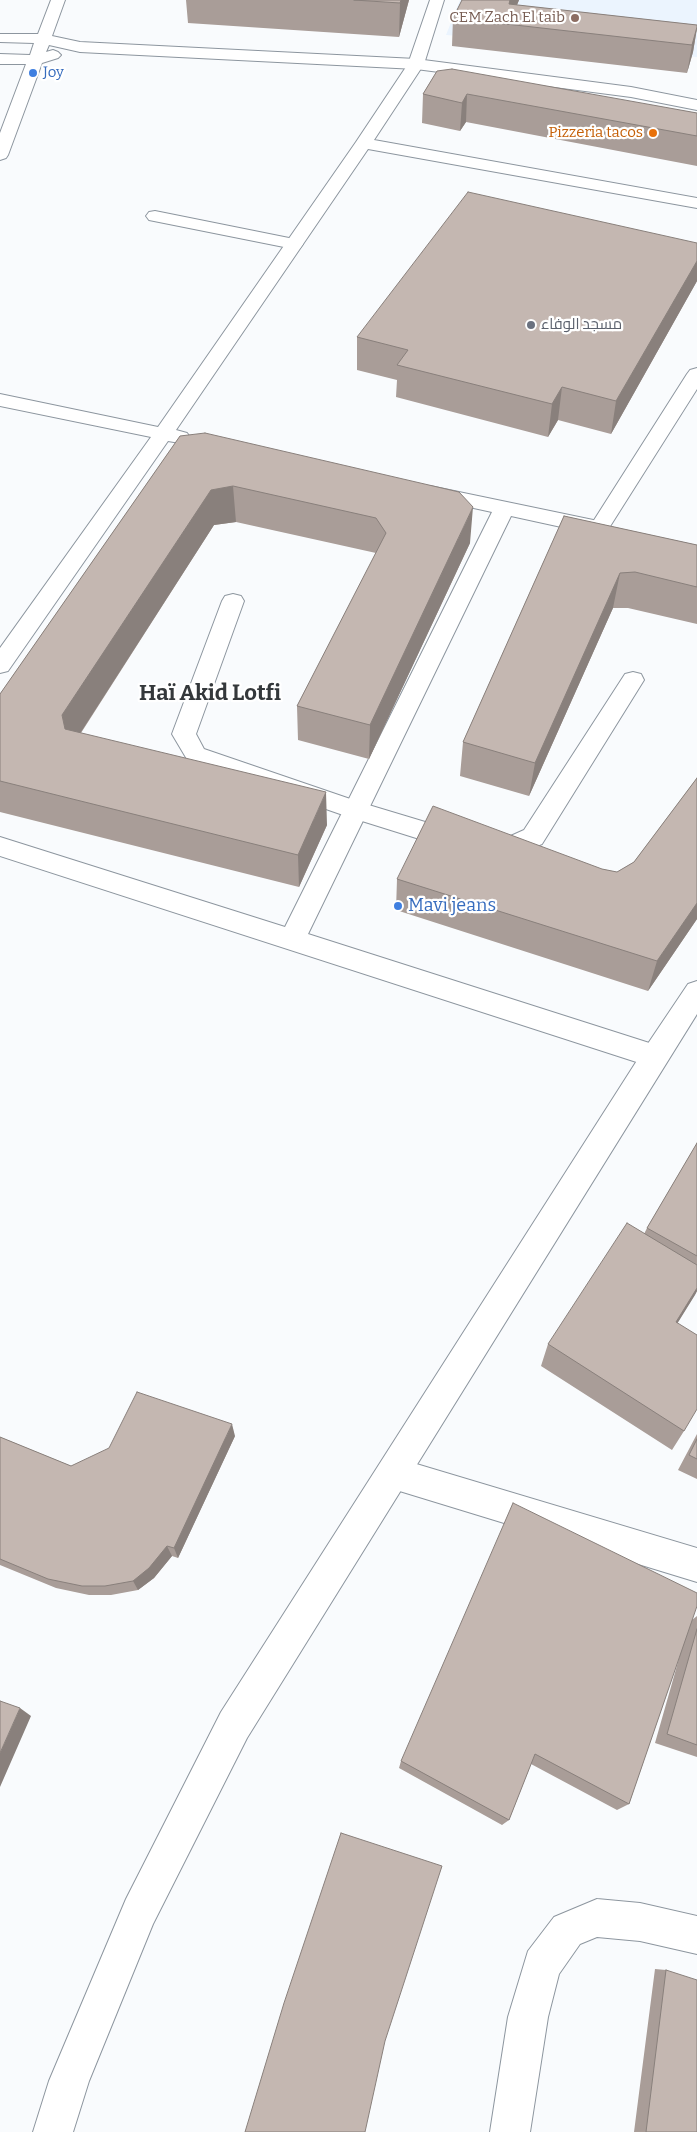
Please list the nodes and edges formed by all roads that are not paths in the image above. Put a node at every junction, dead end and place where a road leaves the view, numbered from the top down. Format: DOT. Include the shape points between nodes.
graph roads {
  1 [pos="58,0"];
  2 [pos="437,0"];
  3 [pos="0,38"];
  4 [pos="44,39"];
  5 [pos="80,47"];
  6 [pos="0,59"];
  7 [pos="36,60"];
  8 [pos="416,64"];
  9 [pos="697,105"];
  10 [pos="364,142"];
  11 [pos="0,155"];
  12 [pos="697,203"];
  13 [pos="155,216"];
  14 [pos="294,244"];
  15 [pos="697,374"];
  16 [pos="0,400"];
  17 [pos="163,434"];
  18 [pos="202,442"];
  19 [pos="416,489"];
  20 [pos="504,508"];
  21 [pos="233,601"];
  22 [pos="0,664"];
  23 [pos="633,680"];
  24 [pos="355,810"];
  25 [pos="0,846"];
  26 [pos="292,940"];
  27 [pos="697,992"];
  28 [pos="655,1056"];
  29 [pos="393,1473"];
  30 [pos="697,1565"];
  31 [pos="697,1936"];
  32 [pos="53,2132"];
  33 [pos="510,2132"];
  1 -- 4 [label="street"];
  2 -- 8 [label="street"];
  3 -- 4 [label="street"];
  4 -- 5 [label="street"];
  4 -- 7 [label="street"];
  5 -- 7 [label="street"];
  5 -- 8 [label="street"];
  6 -- 7 [label="street"];
  7 -- 11 [label="street"];
  8 -- 9 [label="street" via="631,92"];
  8 -- 10 [label="street"];
  10 -- 12 [label="street"];
  10 -- 14 [label="street"];
  13 -- 14 [label="street"];
  14 -- 17 [label="street"];
  15 -- 20 [label="street" via="608,530"];
  16 -- 17 [label="street"];
  17 -- 18 [label="street"];
  17 -- 22 [label="street"];
  19 -- 20 [label="street"];
  20 -- 24 [label="street"];
  21 -- 24 [label="street" via="184,734 196,755"];
  23 -- 24 [label="street" via="533,837 496,853"];
  24 -- 26 [label="street"];
  25 -- 26 [label="street"];
  26 -- 28 [label="street"];
  27 -- 28 [label="street"];
  28 -- 29 [label="street"];
  29 -- 30 [label="street"];
  29 -- 32 [label="street" via="230,1734 139,1912 69,2081"];
  31 -- 33 [label="street" via="640,1922 597,1918 568,1930 542,1965 528,2017"];
}
